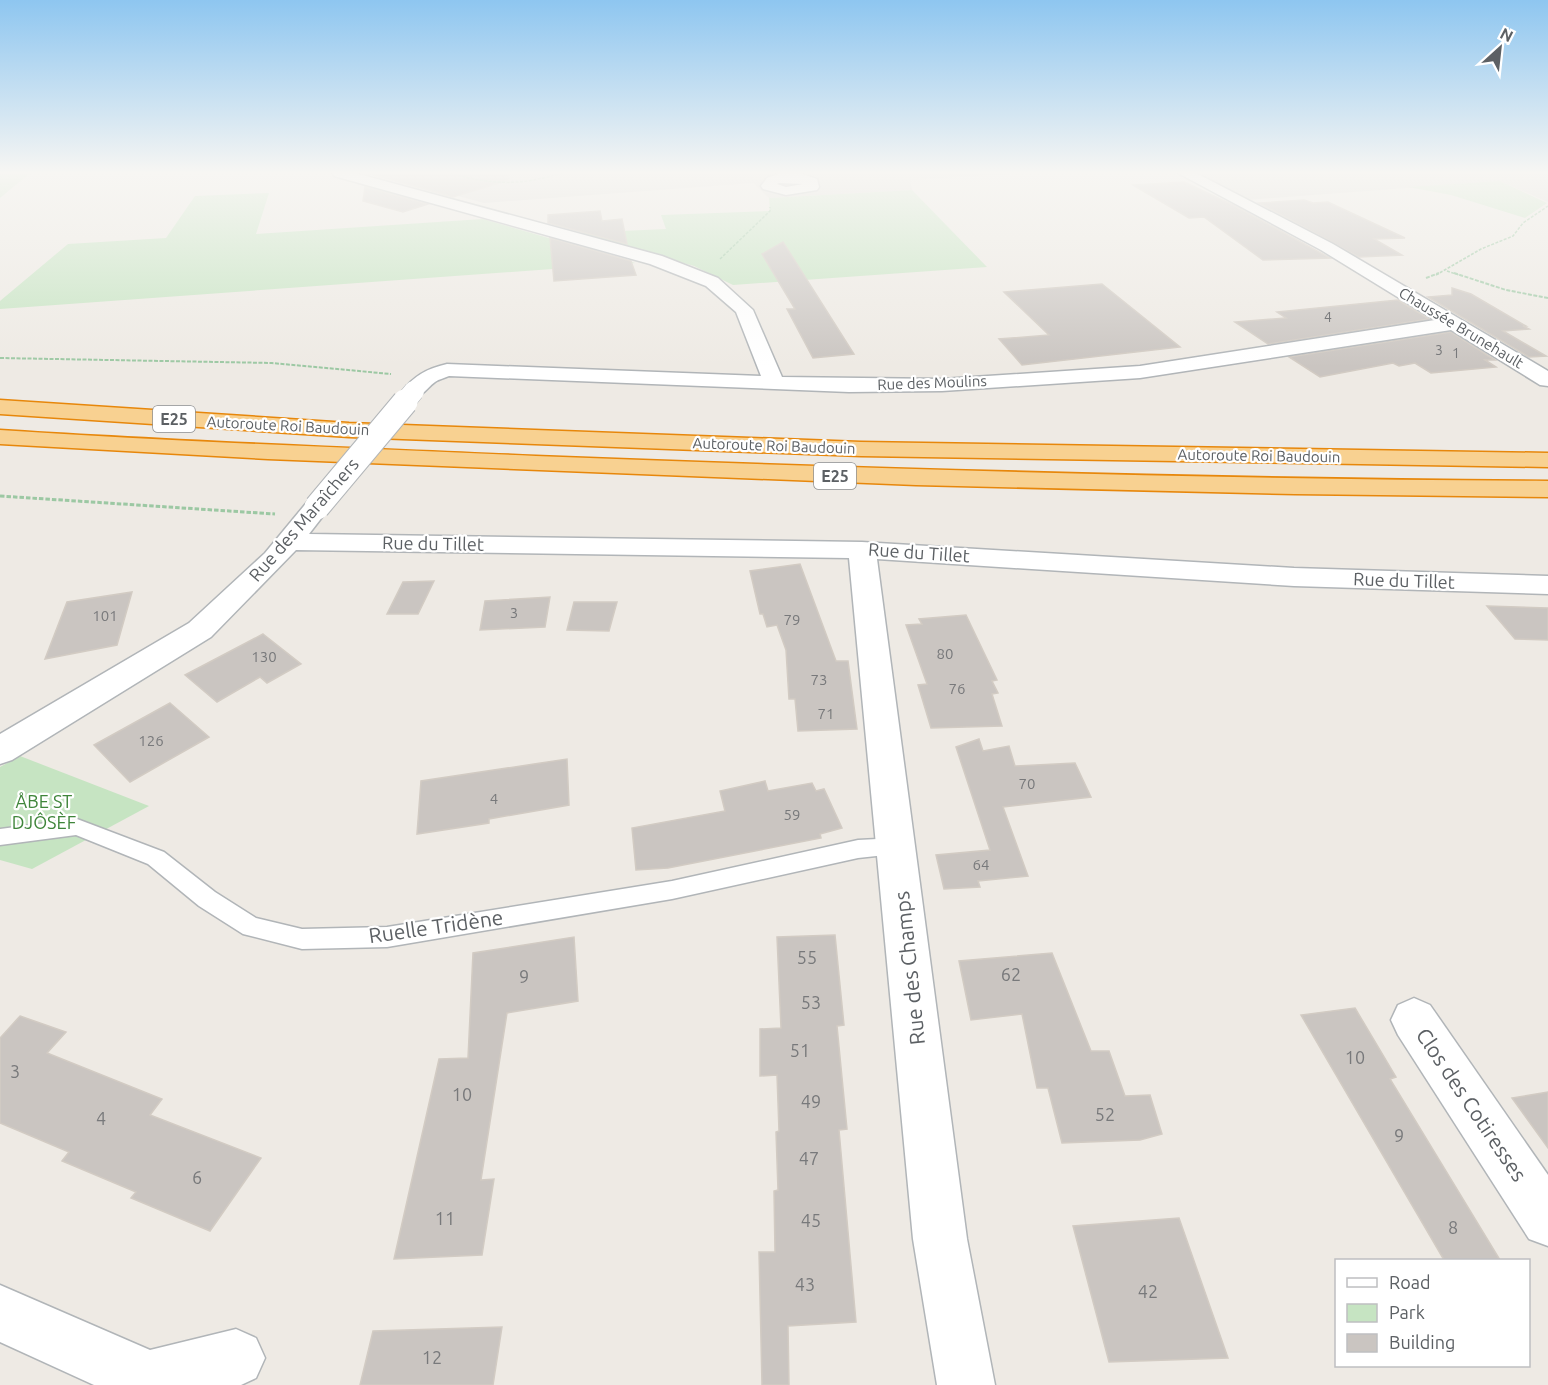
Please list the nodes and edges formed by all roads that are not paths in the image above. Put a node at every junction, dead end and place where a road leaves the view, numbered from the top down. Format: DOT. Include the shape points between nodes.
graph roads {
  1 [pos="575,238"];
  2 [pos="1309,238"];
  3 [pos="1453,324"];
  4 [pos="1548,380"];
  5 [pos="774,383"];
  6 [pos="421,384"];
  7 [pos="0,407"];
  8 [pos="0,437"];
  9 [pos="1548,460"];
  10 [pos="1548,489"];
  11 [pos="304,524"];
  12 [pos="862,550"];
  13 [pos="1548,585"];
  14 [pos="0,751"];
  15 [pos="0,837"];
  16 [pos="897,847"];
  17 [pos="1414,1020"];
  18 [pos="1548,1220"];
  19 [pos="0,1313"];
  20 [pos="236,1358"];
  21 [pos="966,1385"];
  1 -- 5 [label="street" via="656,260 712,282 744,310"];
  2 -- 3 [label="street, Chaussée Brunehault"];
  3 -- 4 [label="street, Chaussée Brunehault"];
  3 -- 5 [label="street, Rue des Moulins" via="1407,328 1140,372 942,385"];
  5 -- 6 [label="street, Rue des Moulins" via="447,370"];
  6 -- 11 [label="street, Rue des Maraîchers, bridge"];
  7 -- 9 [label="highway, Autoroute Roi Baudouin / E25" via="348,430 861,449"];
  8 -- 10 [label="highway, Autoroute Roi Baudouin / E25" via="123,446 861,477"];
  11 -- 12 [label="street, Rue du Tillet"];
  11 -- 14 [label="street, Rue des Maraîchers" via="237,597 200,630"];
  12 -- 13 [label="street, Rue du Tillet" via="1294,577"];
  12 -- 16 [label="street, Rue des Champs"];
  15 -- 16 [label="lane, Ruelle Tridène" via="77,827 156,858 207,899 251,927 302,939 387,937 672,890 858,849"];
  16 -- 21 [label="street, Rue des Champs" via="940,1239"];
  17 -- 18 [label="street, Clos des Cotiresses"];
  19 -- 20 [label="street" via="149,1380"];
}
